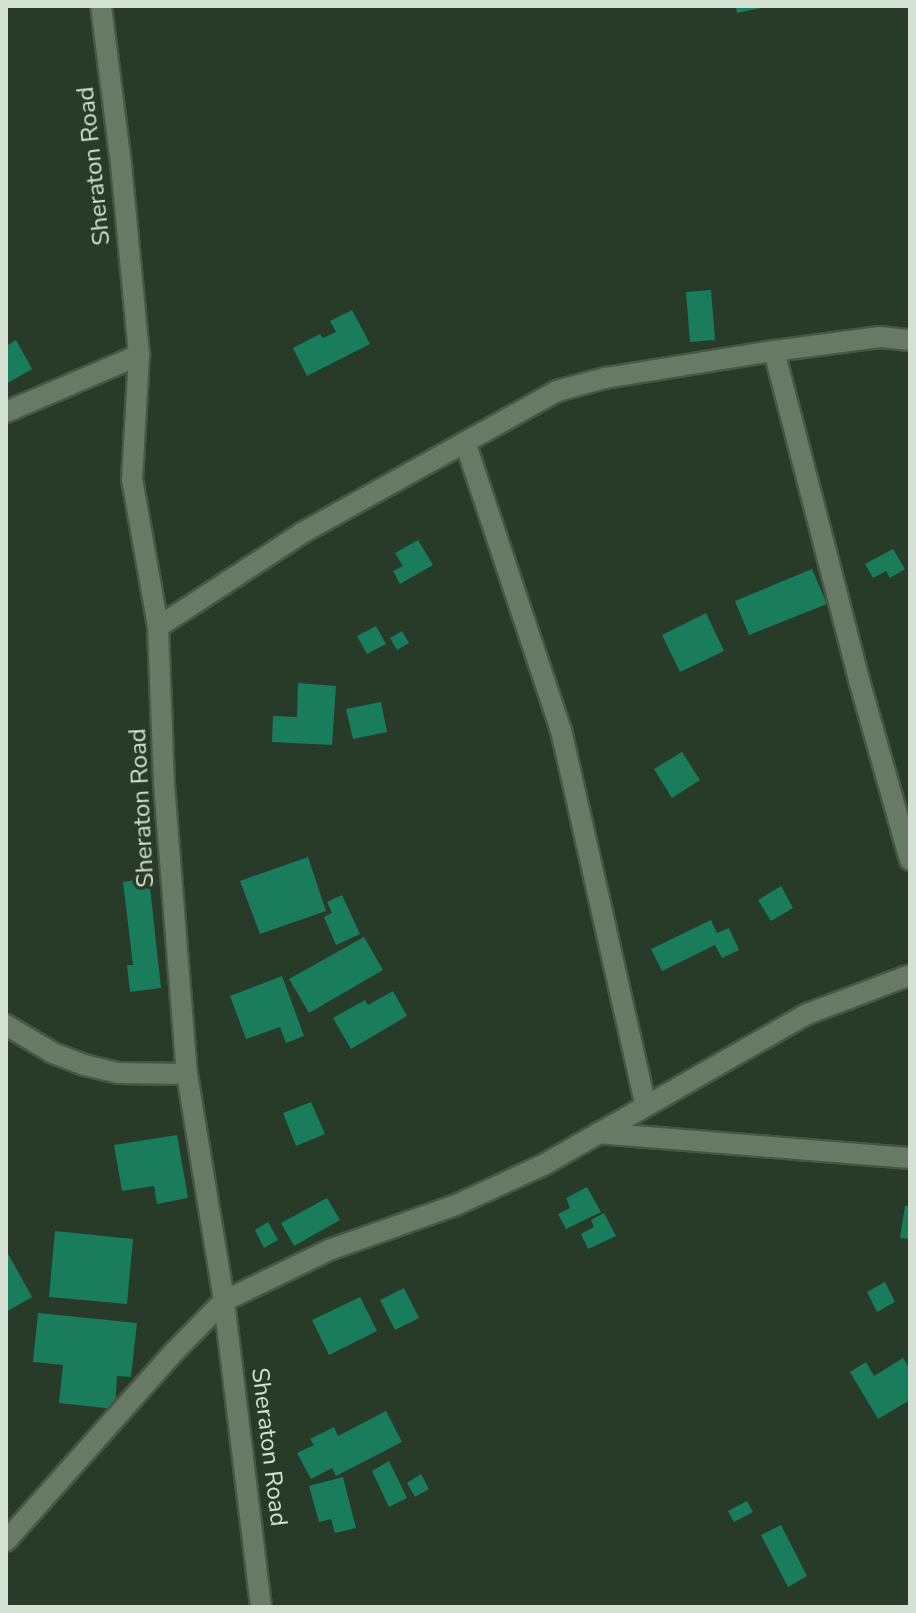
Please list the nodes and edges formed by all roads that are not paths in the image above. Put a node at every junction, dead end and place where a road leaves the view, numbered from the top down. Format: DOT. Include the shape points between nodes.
graph roads {
  1 [pos="101,6"];
  2 [pos="910,340"];
  3 [pos="774,351"];
  4 [pos="139,355"];
  5 [pos="6,412"];
  6 [pos="466,445"];
  7 [pos="158,627"];
  8 [pos="910,860"];
  9 [pos="910,975"];
  10 [pos="6,1025"];
  11 [pos="187,1074"];
  12 [pos="645,1104"];
  13 [pos="598,1133"];
  14 [pos="910,1158"];
  15 [pos="224,1301"];
  16 [pos="6,1541"];
  17 [pos="261,1607"];
  1 -- 4 [label="street, Sheraton Road"];
  2 -- 3 [label="street" via="880,337"];
  3 -- 6 [label="street" via="605,378 557,391"];
  3 -- 8 [label="street"];
  4 -- 5 [label="street"];
  4 -- 7 [label="street, Sheraton Road" via="132,479"];
  6 -- 7 [label="street" via="302,533"];
  6 -- 12 [label="street" via="561,730"];
  7 -- 11 [label="street, Sheraton Road" via="164,784"];
  9 -- 12 [label="street" via="807,1014"];
  10 -- 11 [label="street" via="84,1065 118,1073"];
  11 -- 15 [label="street, Sheraton Road"];
  12 -- 13 [label="street"];
  13 -- 14 [label="street"];
  13 -- 15 [label="street" via="456,1205 329,1250"];
  15 -- 16 [label="street"];
  15 -- 17 [label="street, Sheraton Road"];
}
